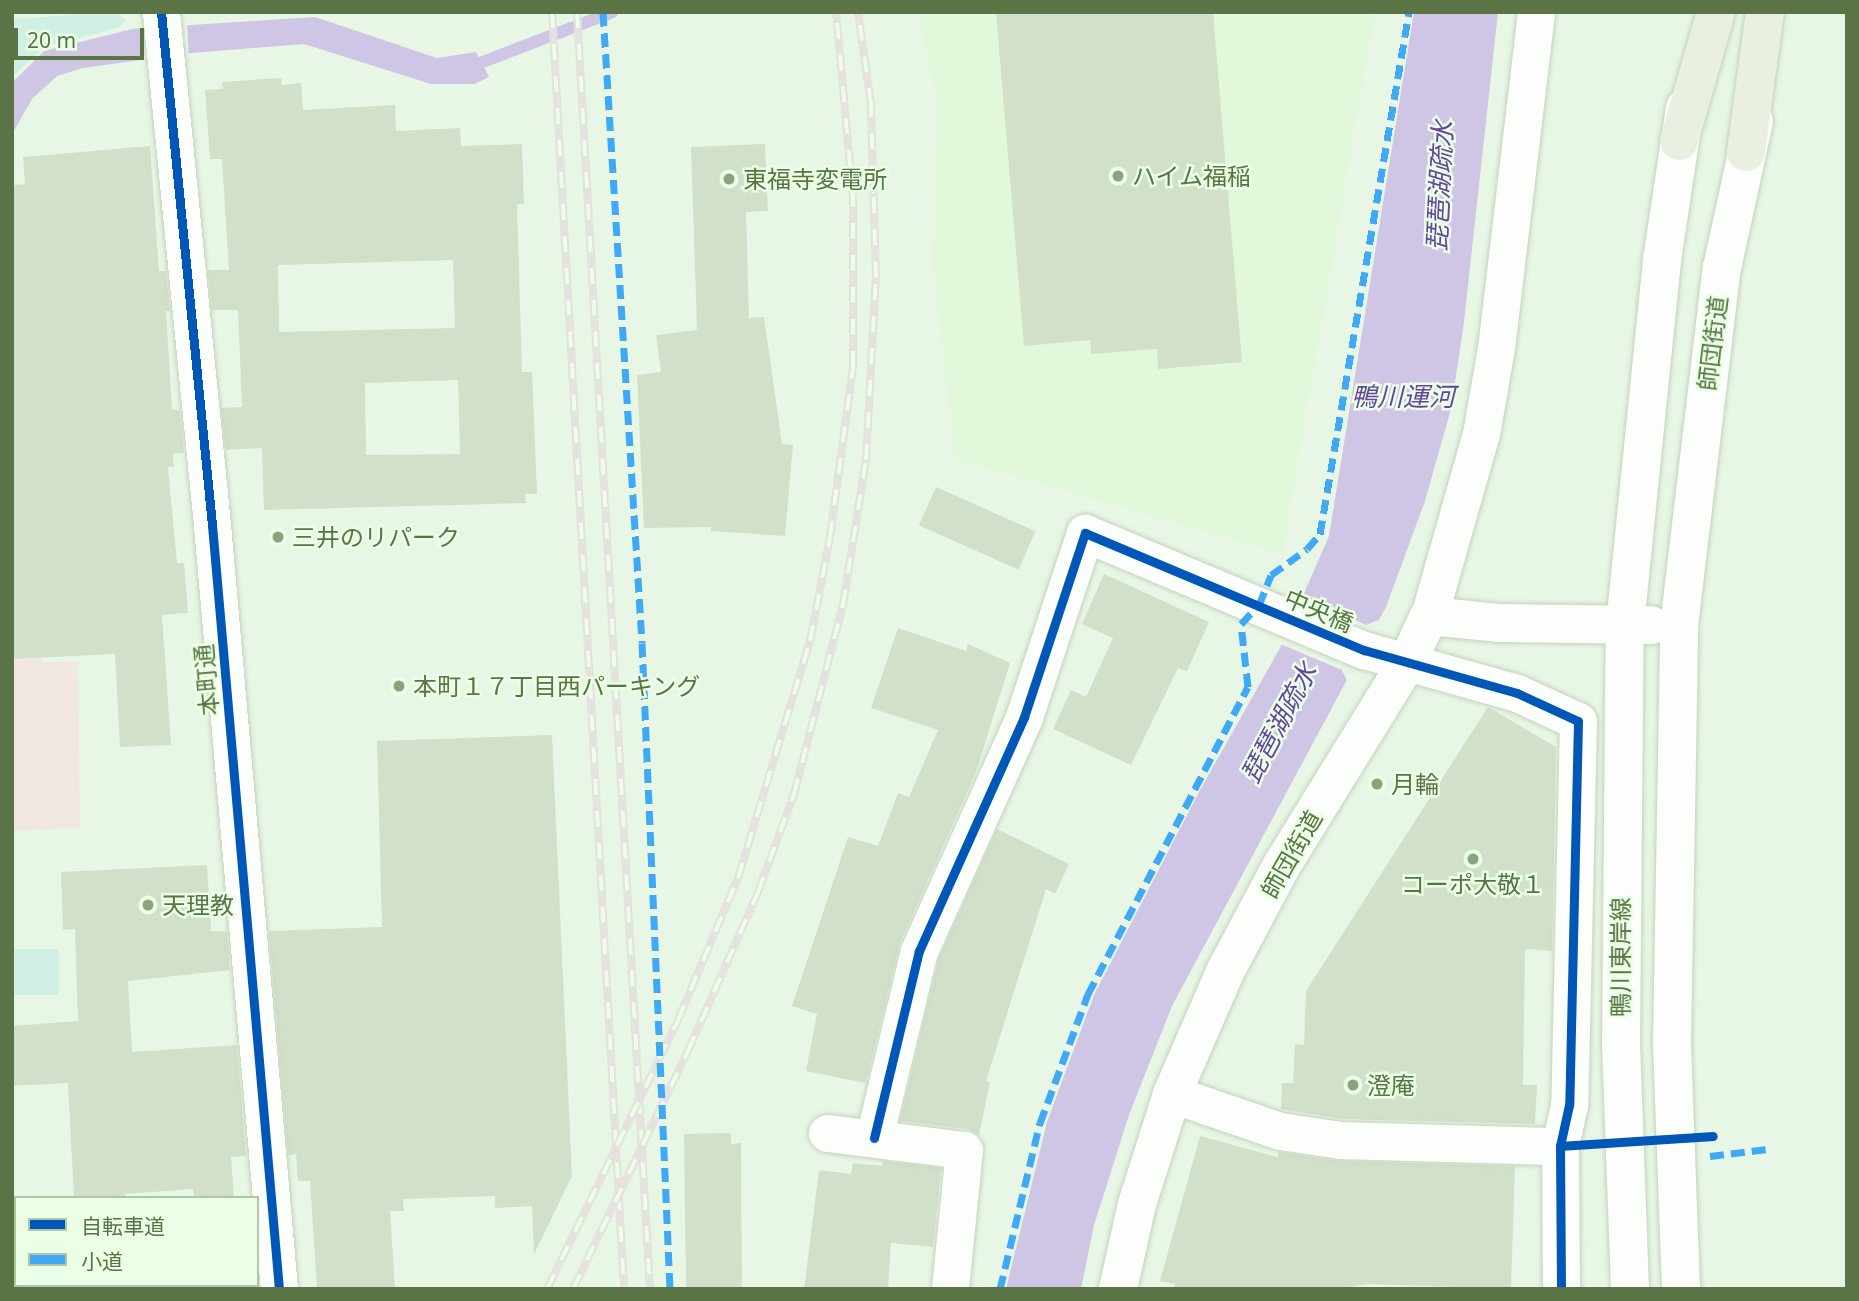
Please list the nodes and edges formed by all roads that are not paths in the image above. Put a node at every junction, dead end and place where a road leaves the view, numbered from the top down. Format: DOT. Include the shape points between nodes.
graph roads {
  1 [pos="1535,12"];
  2 [pos="1702,12"];
  3 [pos="1716,12"];
  4 [pos="1765,12"];
  5 [pos="1782,12"];
  6 [pos="161,13"];
  7 [pos="1679,141"];
  8 [pos="1746,152"];
  9 [pos="1429,617"];
  10 [pos="1625,625"];
  11 [pos="1679,626"];
  12 [pos="1407,663"];
  13 [pos="1172,1094"];
  14 [pos="827,1133"];
  15 [pos="874,1139"];
  16 [pos="1560,1146"];
  17 [pos="279,1289"];
  18 [pos="950,1289"];
  19 [pos="1118,1289"];
  20 [pos="1561,1289"];
  21 [pos="1630,1289"];
  22 [pos="1681,1289"];
  1 -- 9 [label="street" via="1494,360 1481,434"];
  2 -- 7 [label="street"];
  3 -- 7 [label="highway"];
  4 -- 8 [label="highway"];
  5 -- 8 [label="street, 師団街道"];
  6 -- 17 [label="street, 本町通" via="212,525"];
  7 -- 10 [label="street" via="1641,440"];
  8 -- 11 [label="street, 師団街道" via="1722,268"];
  9 -- 10 [label="street"];
  9 -- 12 [label="street, 師団街道"];
  10 -- 11 [label="street"];
  10 -- 21 [label="street, 鴨川東岸線" via="1620,1049"];
  11 -- 22 [label="street" via="1672,1043"];
  12 -- 13 [label="street, 師団街道" via="1282,865 1226,972"];
  12 -- 15 [label="street, 中央橋" via="1364,650 1085,533 1024,717 919,951"];
  12 -- 16 [label="street, 中央橋" via="1517,693 1578,721 1569,1105"];
  13 -- 16 [label="street" via="1280,1131 1340,1140"];
  13 -- 19 [label="street, 師団街道" via="1137,1205"];
  14 -- 15 [label="street"];
  15 -- 18 [label="street" via="964,1150"];
  16 -- 20 [label="street"];
}
